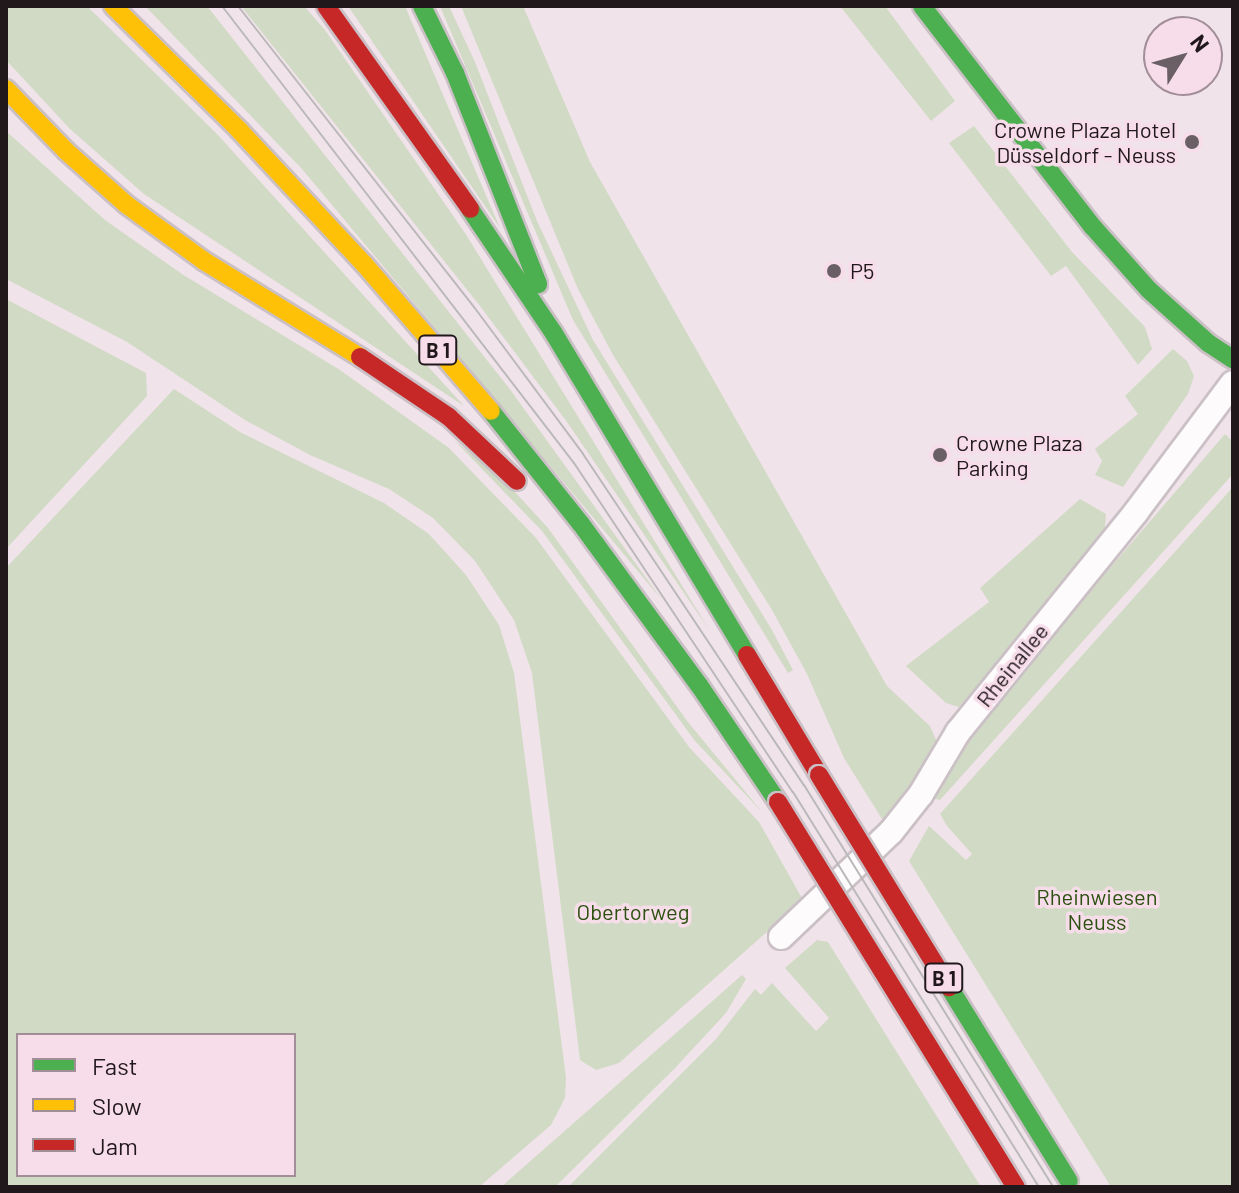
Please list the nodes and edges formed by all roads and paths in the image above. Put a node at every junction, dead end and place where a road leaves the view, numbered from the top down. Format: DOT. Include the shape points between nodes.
graph roads {
  1 [pos="113,6"];
  2 [pos="326,6"];
  3 [pos="422,6"];
  4 [pos="922,6"];
  5 [pos="6,89"];
  6 [pos="553,332"];
  7 [pos="1233,359"];
  8 [pos="1233,383"];
  9 [pos="527,492"];
  10 [pos="557,524"];
  11 [pos="699,685"];
  12 [pos="781,937"];
  13 [pos="1016,1187"];
  14 [pos="1073,1187"];
  1 -- 11 [label="main road, B 1" via="287,182 486,405"];
  2 -- 6 [label="main road, B 1"];
  3 -- 6 [label="main road" via="526,247"];
  4 -- 7 [label="main road" via="1093,227 1149,290"];
  5 -- 9 [label="main road" via="127,205 204,261 449,417"];
  6 -- 14 [label="main road, B 1, bridge"];
  8 -- 12 [label="street, Rheinallee" via="958,732 891,832"];
  10 -- 11 [label="main road"];
  11 -- 13 [label="main road, B 1, bridge" via="778,802"];
}
